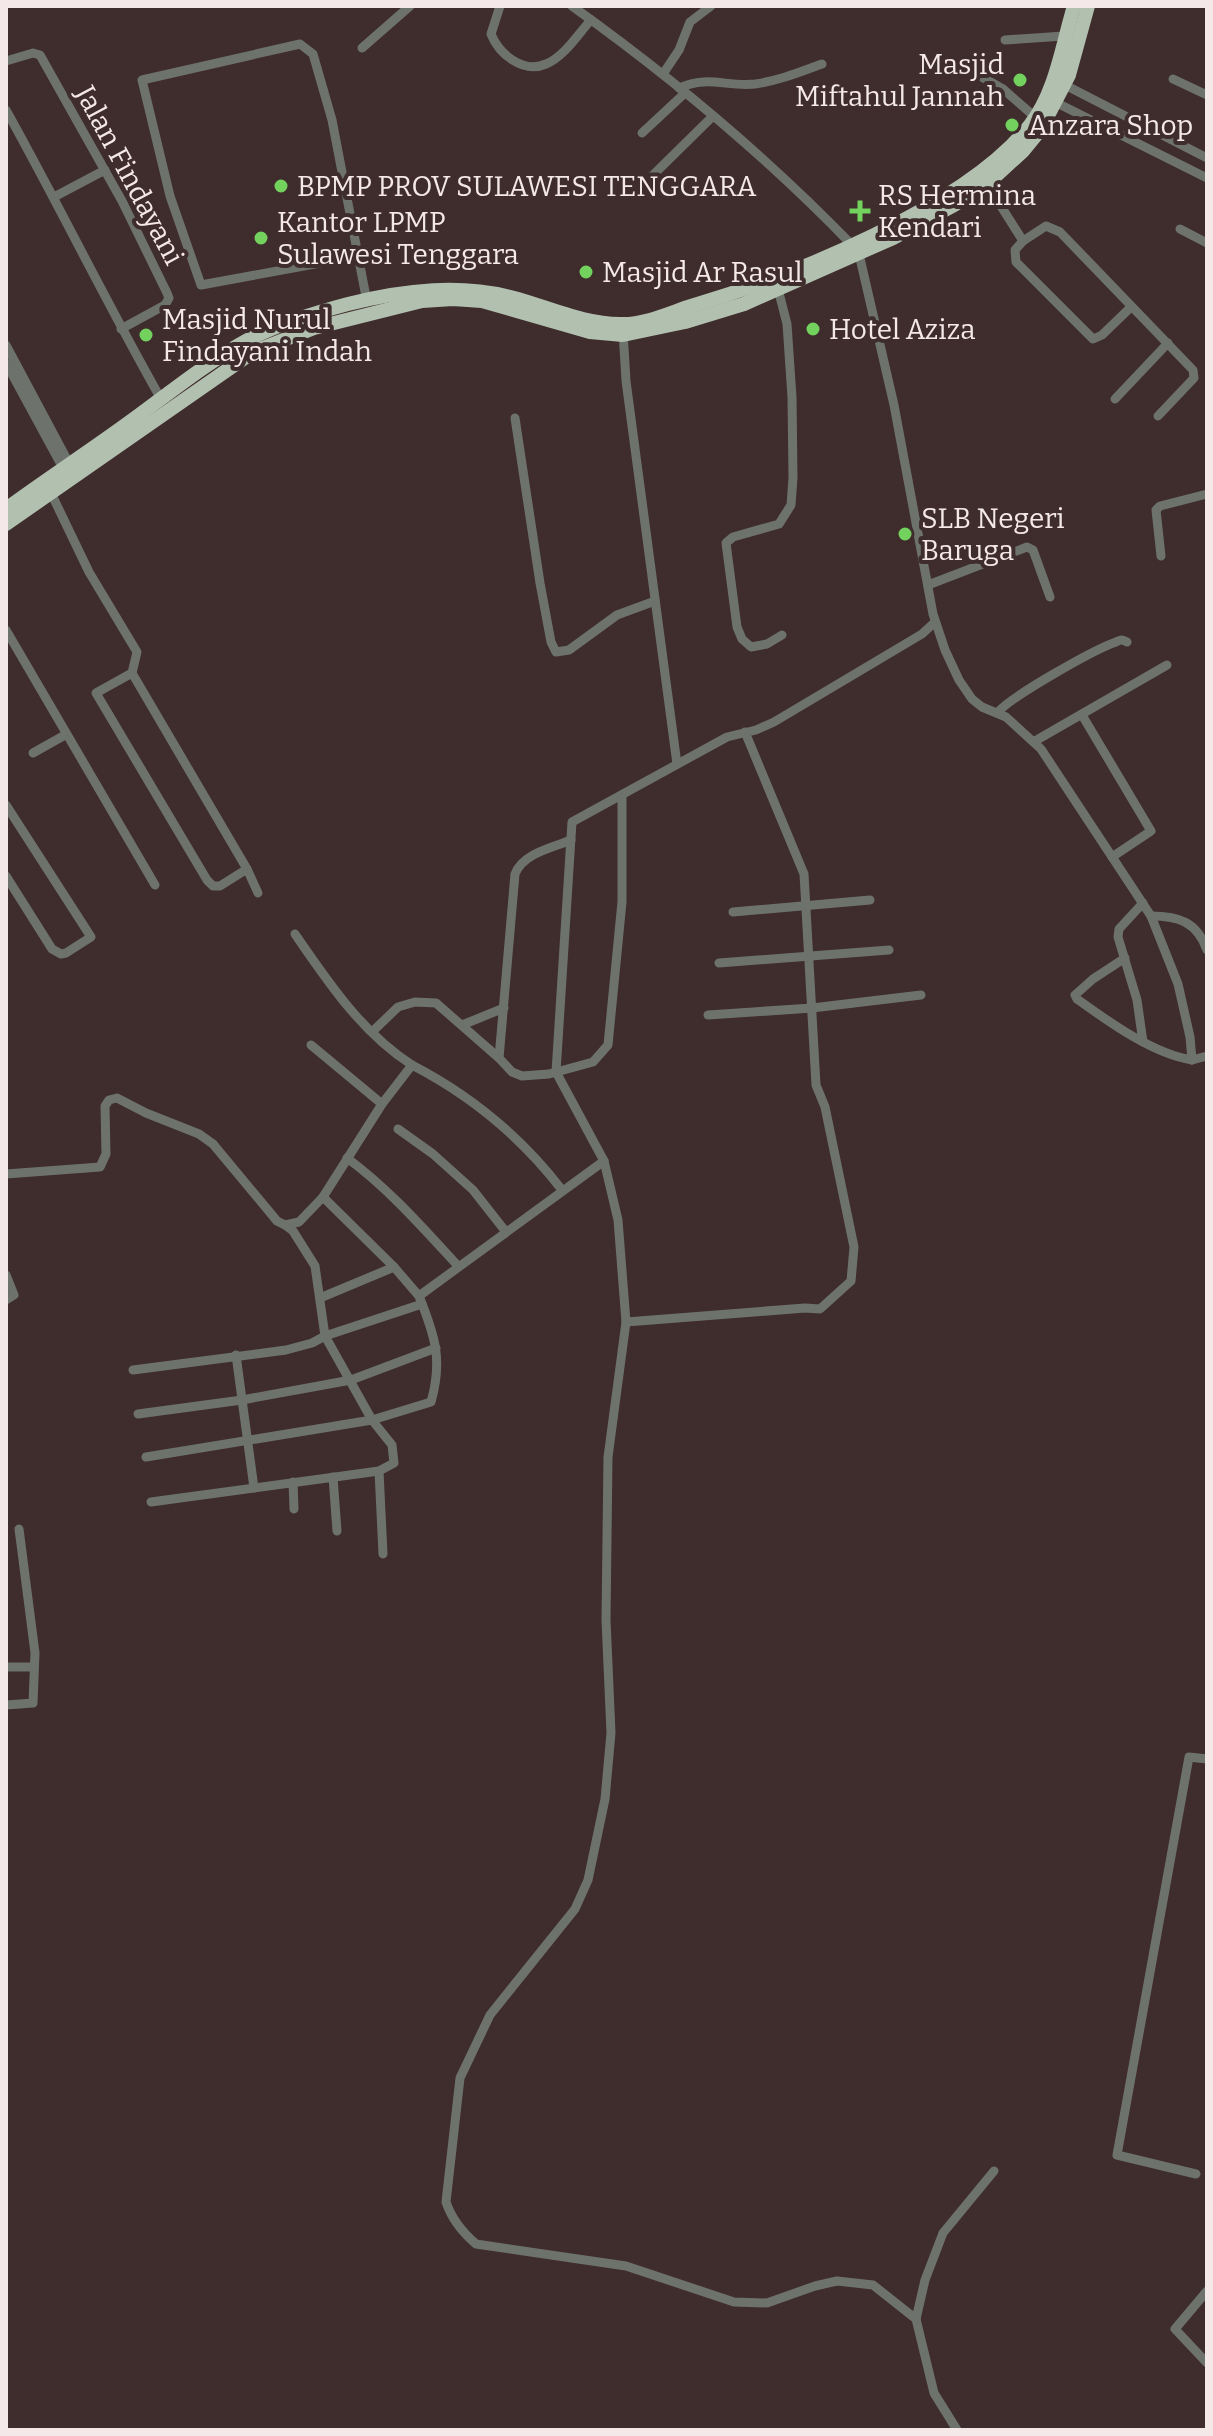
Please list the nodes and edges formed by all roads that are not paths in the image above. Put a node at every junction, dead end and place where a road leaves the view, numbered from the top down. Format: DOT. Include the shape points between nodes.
graph roads {
  1 [pos="410,6"];
  2 [pos="500,6"];
  3 [pos="572,6"];
  4 [pos="711,6"];
  5 [pos="1074,6"];
  6 [pos="1088,6"];
  7 [pos="591,20"];
  8 [pos="1064,36"];
  9 [pos="1005,40"];
  10 [pos="362,48"];
  11 [pos="6,61"];
  12 [pos="822,64"];
  13 [pos="964,67"];
  14 [pos="663,74"];
  15 [pos="1173,79"];
  16 [pos="1065,85"];
  17 [pos="682,90"];
  18 [pos="1207,95"];
  19 [pos="1057,103"];
  20 [pos="6,110"];
  21 [pos="712,117"];
  22 [pos="1035,117"];
  23 [pos="642,133"];
  24 [pos="1207,158"];
  25 [pos="105,170"];
  26 [pos="1207,178"];
  27 [pos="647,181"];
  28 [pos="987,184"];
  29 [pos="54,197"];
  30 [pos="1180,229"];
  31 [pos="1023,241"];
  32 [pos="1207,243"];
  33 [pos="855,250"];
  34 [pos="358,256"];
  35 [pos="778,289"];
  36 [pos="368,307"];
  37 [pos="1131,307"];
  38 [pos="121,329"];
  39 [pos="623,330"];
  40 [pos="1168,343"];
  41 [pos="6,345"];
  42 [pos="6,363"];
  43 [pos="161,399"];
  44 [pos="1115,399"];
  45 [pos="1158,416"];
  46 [pos="515,418"];
  47 [pos="130,431"];
  48 [pos="66,466"];
  49 [pos="51,493"];
  50 [pos="1207,494"];
  51 [pos="6,509"];
  52 [pos="6,524"];
  53 [pos="1161,556"];
  54 [pos="928,585"];
  55 [pos="1050,597"];
  56 [pos="655,601"];
  57 [pos="935,622"];
  58 [pos="6,630"];
  59 [pos="782,635"];
  60 [pos="1127,642"];
  61 [pos="1167,665"];
  62 [pos="132,673"];
  63 [pos="998,712"];
  64 [pos="1082,715"];
  65 [pos="745,732"];
  66 [pos="65,735"];
  67 [pos="1035,741"];
  68 [pos="33,753"];
  69 [pos="677,764"];
  70 [pos="622,795"];
  71 [pos="6,805"];
  72 [pos="571,840"];
  73 [pos="1112,857"];
  74 [pos="247,869"];
  75 [pos="6,876"];
  76 [pos="155,885"];
  77 [pos="258,893"];
  78 [pos="870,900"];
  79 [pos="1143,903"];
  80 [pos="807,905"];
  81 [pos="733,912"];
  82 [pos="1151,916"];
  83 [pos="295,934"];
  84 [pos="889,950"];
  85 [pos="1207,950"];
  86 [pos="809,957"];
  87 [pos="1125,958"];
  88 [pos="719,963"];
  89 [pos="921,995"];
  90 [pos="504,1008"];
  91 [pos="812,1008"];
  92 [pos="708,1015"];
  93 [pos="462,1025"];
  94 [pos="372,1032"];
  95 [pos="1143,1042"];
  96 [pos="311,1045"];
  97 [pos="1207,1056"];
  98 [pos="499,1058"];
  99 [pos="1192,1060"];
  100 [pos="412,1065"];
  101 [pos="556,1072"];
  102 [pos="382,1104"];
  103 [pos="398,1129"];
  104 [pos="347,1158"];
  105 [pos="604,1161"];
  106 [pos="6,1174"];
  107 [pos="562,1190"];
  108 [pos="323,1197"];
  109 [pos="285,1225"];
  110 [pos="506,1232"];
  111 [pos="458,1266"];
  112 [pos="394,1267"];
  113 [pos="6,1275"];
  114 [pos="320,1298"];
  115 [pos="6,1300"];
  116 [pos="420,1300"];
  117 [pos="626,1322"];
  118 [pos="325,1336"];
  119 [pos="436,1348"];
  120 [pos="236,1355"];
  121 [pos="133,1370"];
  122 [pos="351,1380"];
  123 [pos="242,1400"];
  124 [pos="138,1414"];
  125 [pos="372,1420"];
  126 [pos="248,1442"];
  127 [pos="146,1457"];
  128 [pos="379,1471"];
  129 [pos="333,1477"];
  130 [pos="293,1482"];
  131 [pos="254,1488"];
  132 [pos="151,1502"];
  133 [pos="294,1509"];
  134 [pos="19,1529"];
  135 [pos="337,1531"];
  136 [pos="383,1554"];
  137 [pos="6,1667"];
  138 [pos="34,1667"];
  139 [pos="6,1705"];
  140 [pos="1207,1759"];
  141 [pos="994,2171"];
  142 [pos="1196,2174"];
  143 [pos="1206,2294"];
  144 [pos="916,2319"];
  145 [pos="1207,2363"];
  146 [pos="957,2430"];
  1 -- 10 [label="street"];
  2 -- 7 [label="street" via="491,34 497,47 513,61 535,67 559,56"];
  3 -- 7 [label="street"];
  4 -- 14 [label="street" via="690,22"];
  5 -- 8 [label="highway"];
  6 -- 16 [label="highway"];
  7 -- 14 [label="street"];
  8 -- 9 [label="street"];
  8 -- 22 [label="highway"];
  11 -- 25 [label="street, Jalan Findayani" via="40,55"];
  12 -- 17 [label="street" via="780,79 696,81"];
  13 -- 22 [label="street" via="1003,89"];
  14 -- 17 [label="street"];
  15 -- 18 [label="street"];
  16 -- 19 [label="highway"];
  16 -- 24 [label="street"];
  17 -- 21 [label="street"];
  17 -- 23 [label="street"];
  19 -- 26 [label="street"];
  19 -- 28 [label="highway" via="1023,151"];
  20 -- 29 [label="street"];
  21 -- 27 [label="street"];
  21 -- 33 [label="street"];
  22 -- 33 [label="highway" via="978,175"];
  25 -- 29 [label="street"];
  25 -- 38 [label="street, Jalan Findayani" via="169,298"];
  28 -- 31 [label="street"];
  28 -- 33 [label="highway" via="954,205"];
  29 -- 38 [label="street"];
  30 -- 32 [label="street"];
  31 -- 37 [label="street" via="1040,227 1054,227"];
  31 -- 37 [label="street" via="1015,250 1016,262 1093,339"];
  33 -- 35 [label="highway"];
  33 -- 39 [label="highway"];
  33 -- 54 [label="street" via="894,405"];
  34 -- 34 [label="street" via="201,285 170,196 142,80 300,44 309,49 332,120"];
  34 -- 36 [label="street"];
  35 -- 39 [label="highway" via="685,322"];
  35 -- 59 [label="street" via="787,324 792,397 791,505 779,524 726,543 742,639 751,647"];
  36 -- 39 [label="highway" via="482,301 590,332"];
  36 -- 43 [label="highway" via="311,315 246,341"];
  36 -- 47 [label="highway" via="253,352"];
  37 -- 40 [label="street"];
  38 -- 43 [label="street"];
  39 -- 56 [label="street"];
  40 -- 44 [label="street"];
  40 -- 45 [label="street" via="1195,376"];
  41 -- 48 [label="street"];
  42 -- 48 [label="street"];
  43 -- 47 [label="highway"];
  46 -- 56 [label="street" via="556,652 569,650 617,615"];
  47 -- 48 [label="highway"];
  47 -- 49 [label="highway"];
  48 -- 51 [label="highway"];
  49 -- 52 [label="highway"];
  49 -- 62 [label="street" via="89,572 137,652"];
  50 -- 53 [label="street" via="1156,510"];
  54 -- 55 [label="street" via="1027,547 1033,550"];
  54 -- 57 [label="street"];
  56 -- 69 [label="street"];
  57 -- 63 [label="street" via="966,693"];
  57 -- 65 [label="street" via="774,722"];
  58 -- 66 [label="street"];
  60 -- 63 [label="street" via="1099,650"];
  61 -- 64 [label="street"];
  62 -- 74 [label="street"];
  62 -- 74 [label="street" via="96,693 130,752 213,886"];
  63 -- 67 [label="street"];
  64 -- 67 [label="street"];
  64 -- 73 [label="street" via="1151,831"];
  65 -- 69 [label="street"];
  65 -- 80 [label="street" via="803,867"];
  66 -- 68 [label="street"];
  66 -- 76 [label="street"];
  67 -- 73 [label="street"];
  69 -- 70 [label="street"];
  70 -- 72 [label="street" via="572,822"];
  70 -- 101 [label="street" via="622,902 608,1045 593,1062"];
  71 -- 75 [label="street" via="91,937 66,953 52,949"];
  72 -- 90 [label="street" via="530,857 518,868"];
  72 -- 101 [label="street"];
  73 -- 79 [label="street"];
  74 -- 77 [label="street"];
  78 -- 80 [label="street"];
  79 -- 82 [label="street"];
  79 -- 87 [label="street" via="1118,933"];
  80 -- 81 [label="street"];
  80 -- 86 [label="street"];
  82 -- 85 [label="street" via="1191,924"];
  82 -- 99 [label="street" via="1178,984"];
  83 -- 94 [label="street"];
  84 -- 86 [label="street"];
  86 -- 88 [label="street"];
  86 -- 91 [label="street"];
  87 -- 95 [label="street"];
  87 -- 95 [label="street" via="1075,995"];
  89 -- 91 [label="street"];
  90 -- 93 [label="street"];
  90 -- 98 [label="street"];
  91 -- 92 [label="street"];
  91 -- 117 [label="street" via="816,1085 854,1247 851,1281 820,1309"];
  93 -- 94 [label="street" via="436,1003 415,1002 398,1007"];
  93 -- 98 [label="street"];
  94 -- 100 [label="street"];
  95 -- 99 [label="street"];
  96 -- 102 [label="street"];
  97 -- 99 [label="street"];
  98 -- 101 [label="street" via="522,1076"];
  100 -- 102 [label="street"];
  100 -- 107 [label="street" via="506,1130"];
  101 -- 105 [label="street"];
  102 -- 104 [label="street"];
  103 -- 110 [label="street" via="473,1190"];
  104 -- 108 [label="street"];
  104 -- 111 [label="street" via="397,1200"];
  105 -- 107 [label="street"];
  105 -- 117 [label="street" via="618,1220"];
  106 -- 109 [label="street" via="100,1167 106,1154 105,1106 117,1098 206,1139"];
  107 -- 110 [label="street"];
  108 -- 109 [label="street" via="303,1219"];
  108 -- 112 [label="street"];
  109 -- 114 [label="street" via="315,1266"];
  110 -- 111 [label="street"];
  111 -- 116 [label="street"];
  112 -- 114 [label="street"];
  112 -- 116 [label="street"];
  113 -- 115 [label="street" via="14,1295"];
  114 -- 118 [label="street"];
  116 -- 118 [label="street"];
  116 -- 119 [label="street"];
  117 -- 144 [label="street" via="608,1470 611,1733 605,1799 588,1880 575,1909 490,2015 460,2078 446,2202 463,2233 476,2244 626,2266 734,2302 767,2303 815,2286 857,2281 873,2285"];
  118 -- 120 [label="street" via="286,1350"];
  118 -- 122 [label="street"];
  119 -- 122 [label="street"];
  119 -- 125 [label="street" via="431,1402"];
  120 -- 121 [label="street"];
  120 -- 123 [label="street"];
  122 -- 123 [label="street"];
  122 -- 125 [label="street"];
  123 -- 124 [label="street"];
  123 -- 126 [label="street"];
  125 -- 126 [label="street"];
  125 -- 128 [label="street" via="392,1445 394,1463"];
  126 -- 127 [label="street"];
  126 -- 131 [label="street"];
  128 -- 129 [label="street"];
  128 -- 136 [label="street"];
  129 -- 130 [label="street"];
  129 -- 135 [label="street"];
  130 -- 131 [label="street"];
  130 -- 133 [label="street"];
  131 -- 132 [label="street"];
  134 -- 138 [label="street"];
  137 -- 138 [label="street"];
  138 -- 139 [label="street" via="33,1703"];
  140 -- 142 [label="street" via="1189,1757 1117,2155"];
  141 -- 144 [label="street" via="943,2233"];
  143 -- 145 [label="street" via="1175,2329"];
  144 -- 146 [label="street" via="934,2393"];
}
